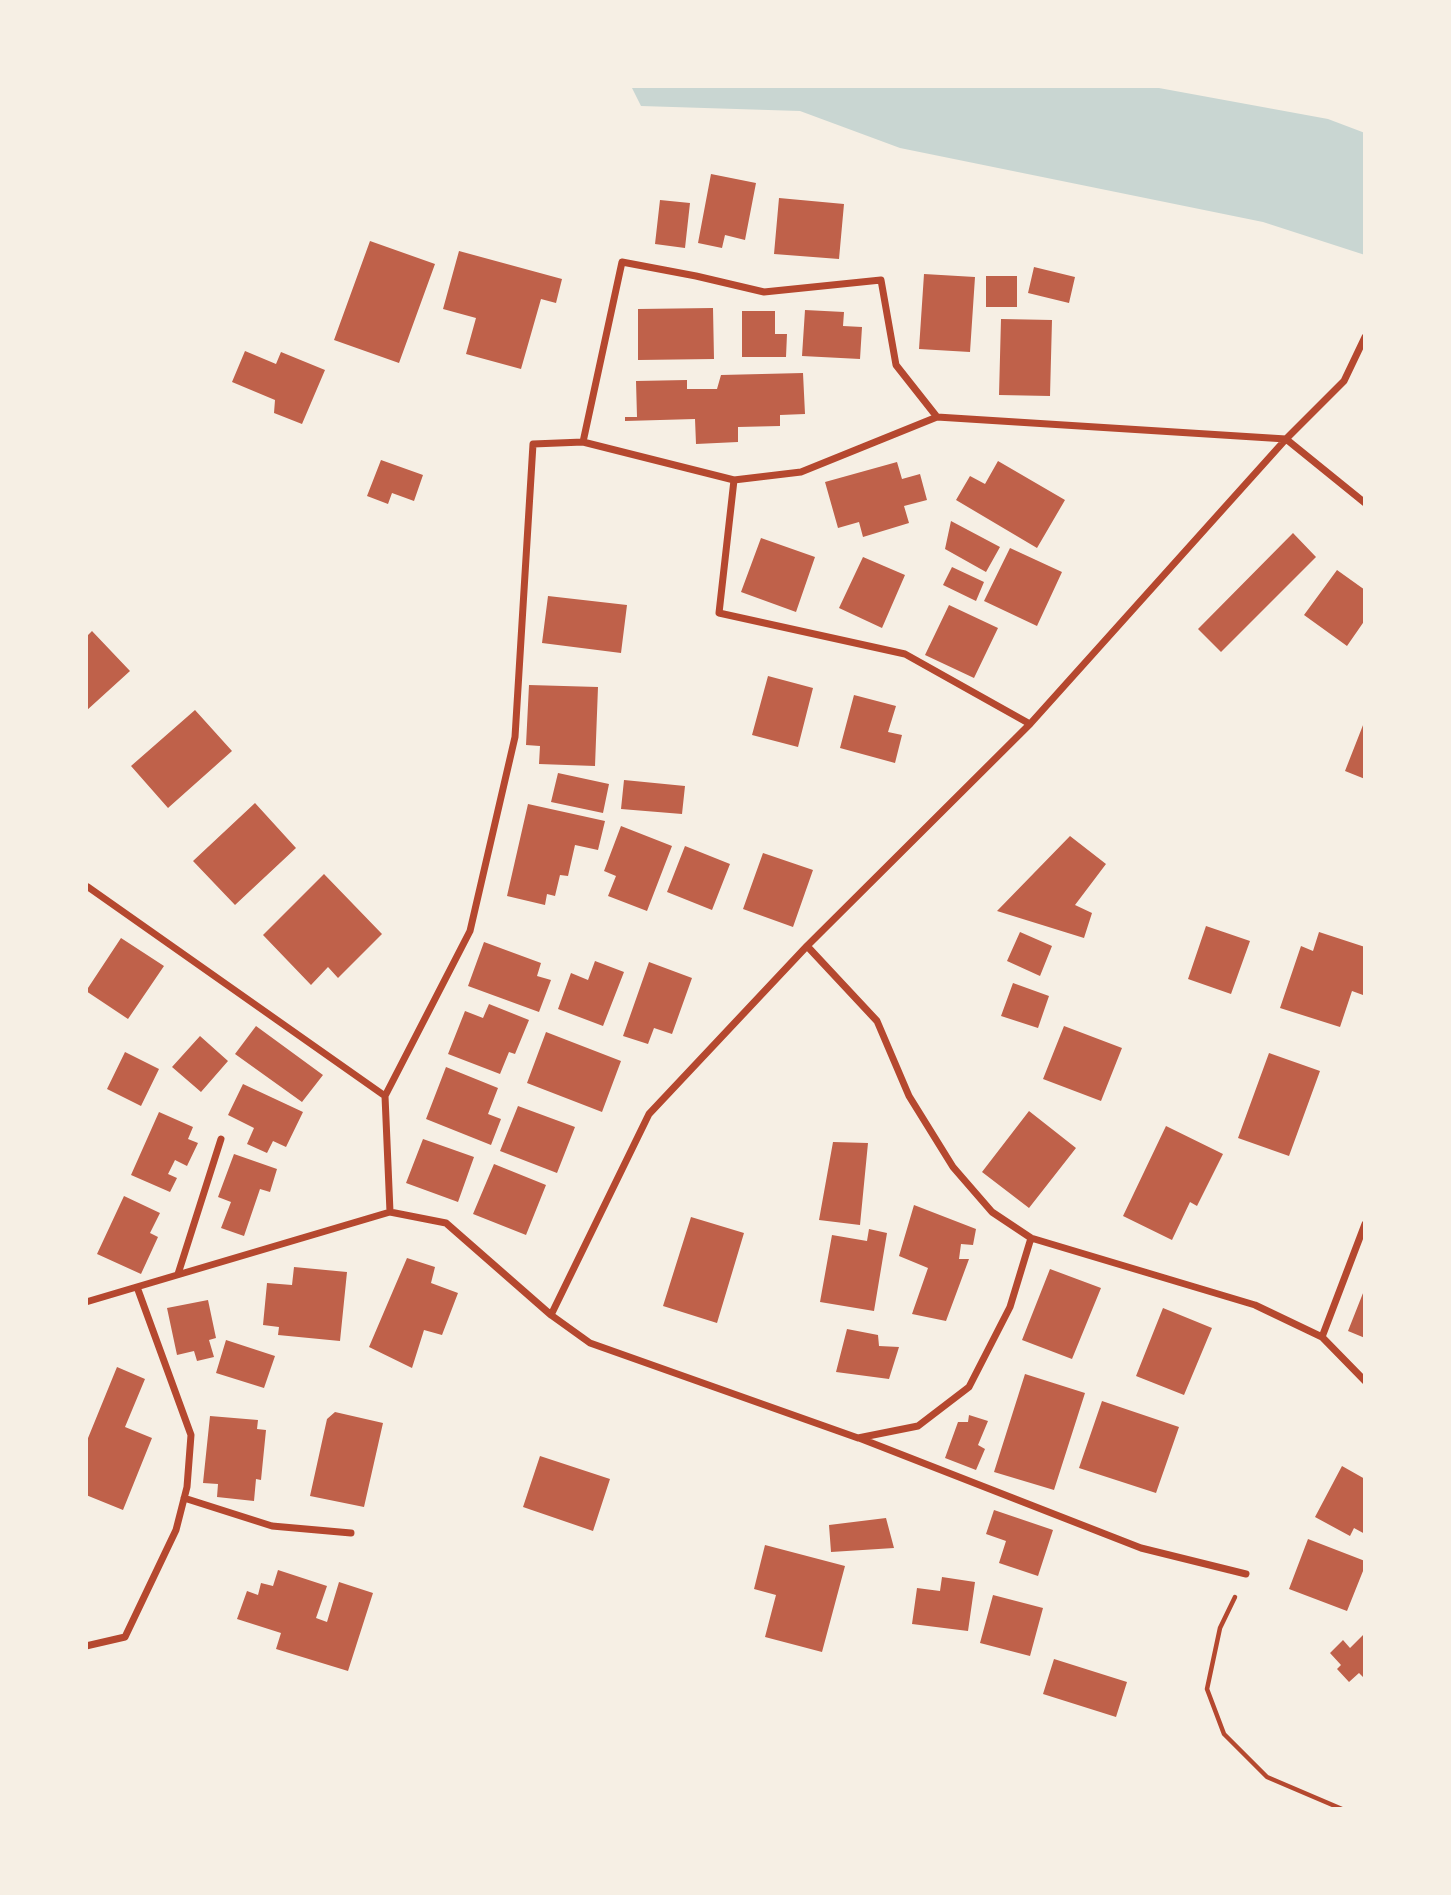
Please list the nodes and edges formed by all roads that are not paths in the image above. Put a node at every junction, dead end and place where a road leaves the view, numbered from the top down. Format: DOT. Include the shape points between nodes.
graph roads {
  1 [pos="1365,337"];
  2 [pos="937,417"];
  3 [pos="1286,439"];
  4 [pos="583,442"];
  5 [pos="734,480"];
  6 [pos="1365,503"];
  7 [pos="1030,724"];
  8 [pos="88,887"];
  9 [pos="807,946"];
  10 [pos="385,1096"];
  11 [pos="221,1139"];
  12 [pos="390,1212"];
  13 [pos="1365,1224"];
  14 [pos="1031,1238"];
  15 [pos="178,1274"];
  16 [pos="137,1287"];
  17 [pos="86,1301"];
  18 [pos="551,1315"];
  19 [pos="1322,1337"];
  20 [pos="1365,1381"];
  21 [pos="858,1438"];
  22 [pos="184,1498"];
  23 [pos="351,1533"];
  24 [pos="1246,1574"];
  25 [pos="86,1646"];
  1 -- 3 [label="street" via="1344,381"];
  2 -- 3 [label="street"];
  2 -- 4 [label="street" via="896,365 881,280 764,292 622,262"];
  2 -- 5 [label="street" via="801,472"];
  3 -- 6 [label="street"];
  3 -- 7 [label="street"];
  4 -- 5 [label="street"];
  4 -- 10 [label="street" via="533,444 516,737 470,931"];
  5 -- 7 [label="street" via="719,613 905,654"];
  7 -- 9 [label="street"];
  8 -- 10 [label="street"];
  9 -- 14 [label="street" via="877,1021 909,1096 953,1167 992,1212"];
  9 -- 18 [label="street" via="649,1114"];
  10 -- 12 [label="street"];
  11 -- 15 [label="street"];
  12 -- 15 [label="street"];
  12 -- 18 [label="street" via="446,1223"];
  13 -- 19 [label="street"];
  14 -- 19 [label="street" via="1255,1305"];
  14 -- 21 [label="street" via="1010,1307 969,1387 918,1426"];
  15 -- 16 [label="street"];
  16 -- 17 [label="street"];
  16 -- 22 [label="street" via="191,1435"];
  18 -- 21 [label="street" via="590,1343"];
  19 -- 20 [label="street"];
  21 -- 24 [label="street" via="1141,1548"];
  22 -- 23 [label="street" via="272,1526"];
  22 -- 25 [label="street" via="176,1530 125,1637"];
}
